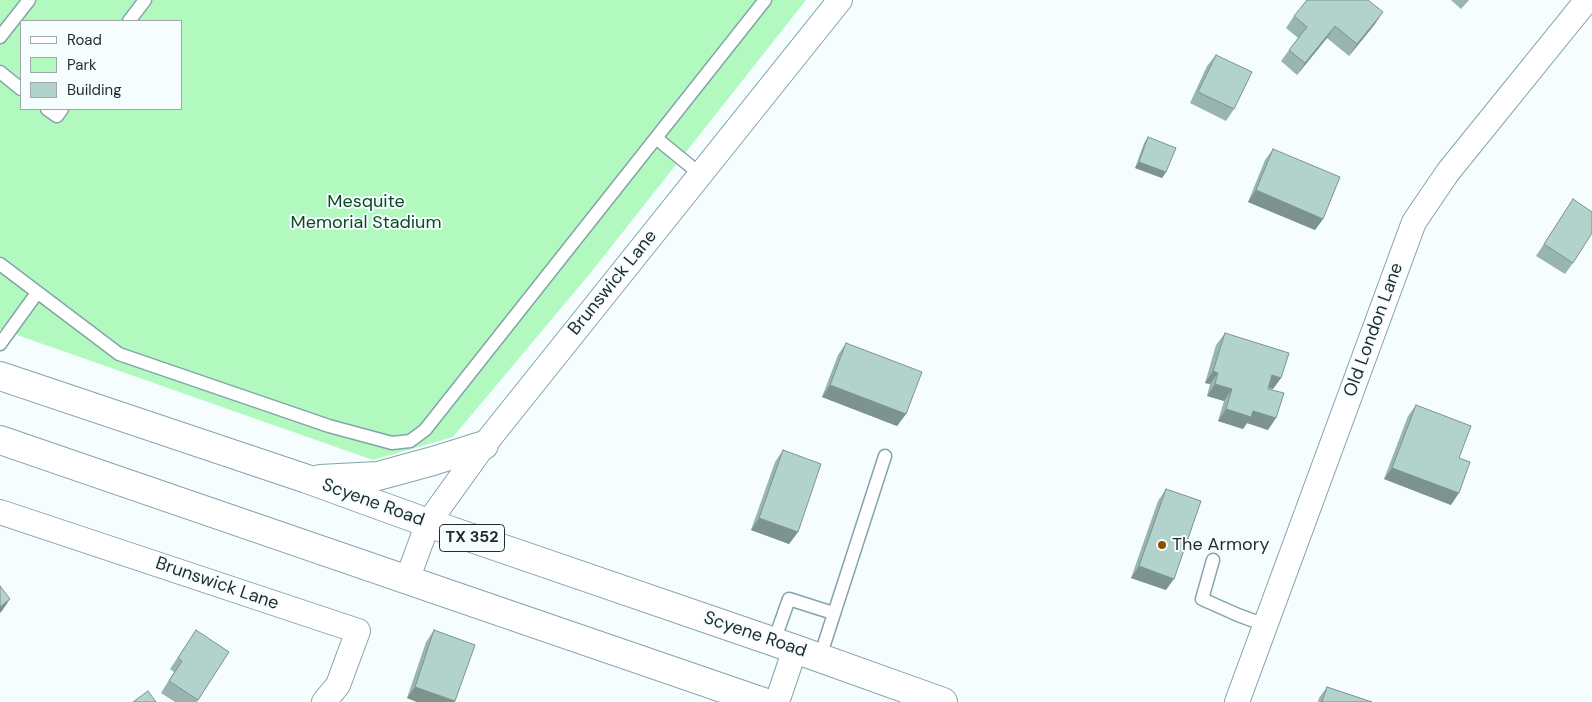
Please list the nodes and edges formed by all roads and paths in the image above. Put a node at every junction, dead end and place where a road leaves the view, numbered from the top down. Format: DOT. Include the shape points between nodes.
graph roads {
  1 [pos="29,0"];
  2 [pos="145,0"];
  3 [pos="765,0"];
  4 [pos="840,0"];
  5 [pos="1588,0"];
  6 [pos="130,20"];
  7 [pos="0,37"];
  8 [pos="0,72"];
  9 [pos="20,88"];
  10 [pos="48,110"];
  11 [pos="61,110"];
  12 [pos="656,138"];
  13 [pos="700,174"];
  14 [pos="0,264"];
  15 [pos="37,293"];
  16 [pos="0,344"];
  17 [pos="0,376"];
  18 [pos="0,440"];
  19 [pos="484,445"];
  20 [pos="885,456"];
  21 [pos="307,479"];
  22 [pos="0,512"];
  23 [pos="428,523"];
  24 [pos="1213,560"];
  25 [pos="407,580"];
  26 [pos="833,613"];
  27 [pos="1265,625"];
  28 [pos="796,649"];
  29 [pos="324,702"];
  30 [pos="763,702"];
  31 [pos="777,702"];
  32 [pos="942,702"];
  33 [pos="1237,702"];
  1 -- 7 [label="lane"];
  2 -- 6 [label="lane"];
  3 -- 12 [label="lane"];
  4 -- 13 [label="street, Brunswick Lane"];
  5 -- 27 [label="street, Old London Lane" via="1448,172 1414,222"];
  8 -- 9 [label="lane"];
  10 -- 11 [label="lane" via="56,116"];
  12 -- 13 [label="lane"];
  12 -- 15 [label="lane" via="425,430 410,441 392,443 328,426 119,354"];
  13 -- 19 [label="street, Brunswick Lane"];
  14 -- 15 [label="lane"];
  15 -- 16 [label="lane"];
  17 -- 21 [label="main road, Scyene Road / TX 352"];
  18 -- 25 [label="main road"];
  19 -- 21 [label="main road" via="378,476"];
  19 -- 23 [label="street, Brunswick Lane"];
  20 -- 26 [label="lane"];
  21 -- 23 [label="main road, Scyene Road / TX 352"];
  22 -- 29 [label="street, Brunswick Lane" via="358,631 338,684"];
  23 -- 25 [label="street, Brunswick Lane"];
  23 -- 28 [label="main road, Scyene Road / TX 352"];
  24 -- 27 [label="lane" via="1202,598"];
  25 -- 30 [label="main road"];
  26 -- 28 [label="lane"];
  26 -- 28 [label="lane" via="789,598"];
  27 -- 33 [label="street, Old London Lane"];
  28 -- 31 [label="street"];
  28 -- 32 [label="main road, Scyene Road / TX 352"];
}
